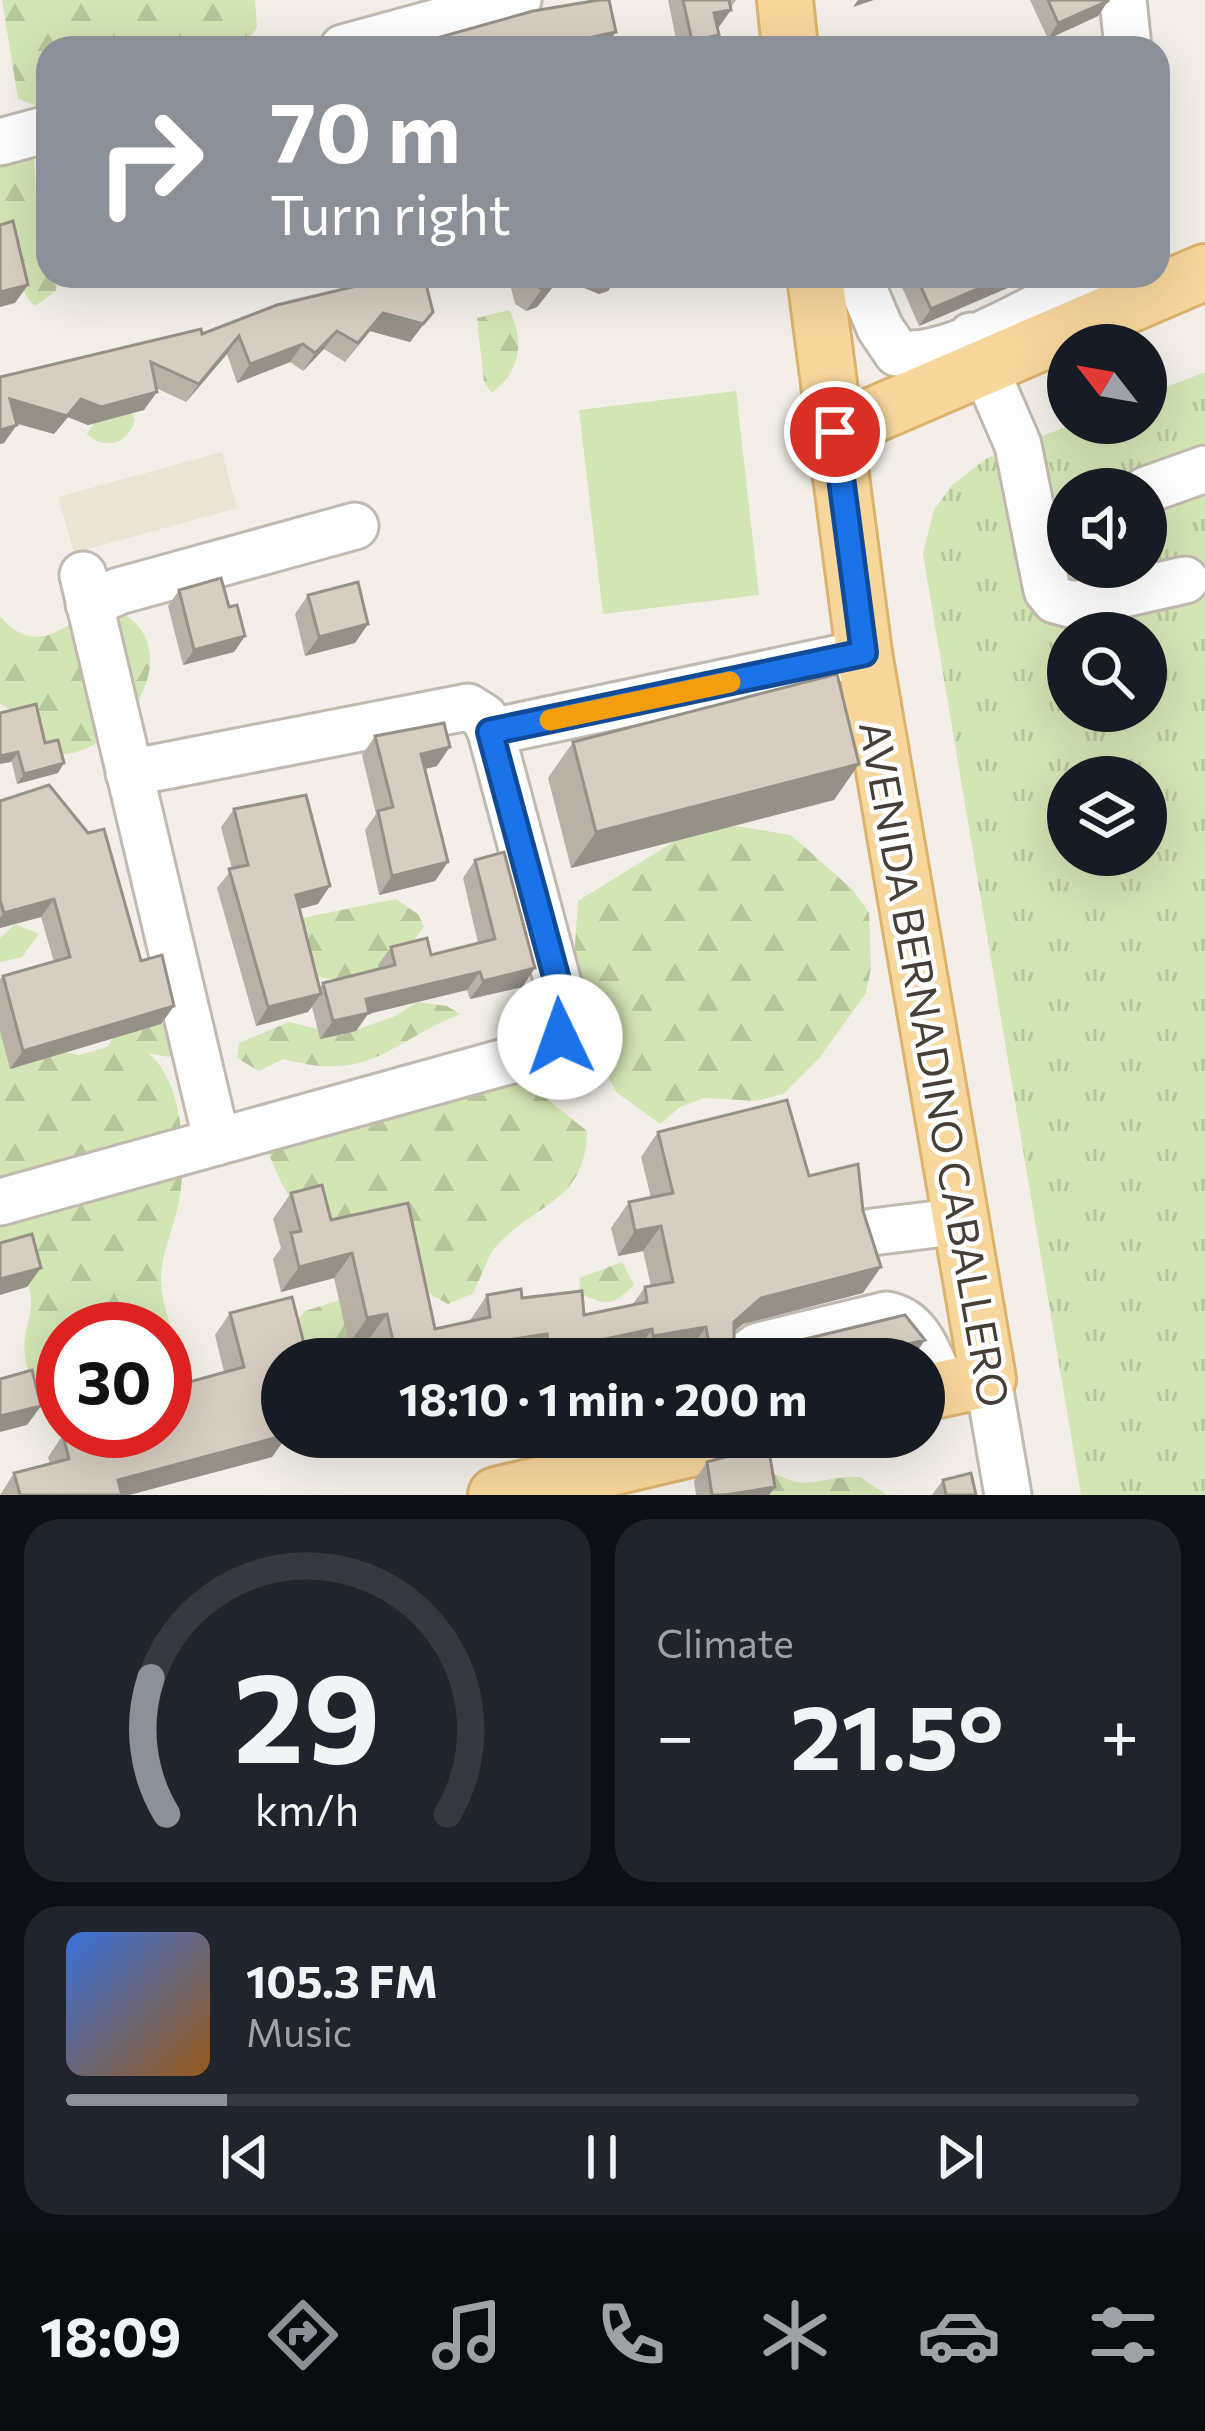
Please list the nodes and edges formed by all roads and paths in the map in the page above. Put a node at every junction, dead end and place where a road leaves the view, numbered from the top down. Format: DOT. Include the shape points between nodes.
graph roads {
  1 [pos="518,0"];
  2 [pos="785,0"];
  3 [pos="1123,0"];
  4 [pos="387,36"];
  5 [pos="789,36"];
  6 [pos="1127,36"];
  7 [pos="36,132"];
  8 [pos="0,142"];
  9 [pos="1205,272"];
  10 [pos="1170,279"];
  11 [pos="829,288"];
  12 [pos="840,288"];
  13 [pos="1120,288"];
  14 [pos="977,351"];
  15 [pos="835,432"];
  16 [pos="1202,485"];
  17 [pos="1167,488"];
  18 [pos="1047,506"];
  19 [pos="355,526"];
  20 [pos="1185,580"];
  21 [pos="1167,584"];
  22 [pos="1047,588"];
  23 [pos="1144,588"];
  24 [pos="864,653"];
  25 [pos="490,732"];
  26 [pos="129,773"];
  27 [pos="217,1142"];
  28 [pos="0,1202"];
  29 [pos="961,1221"];
  30 [pos="872,1232"];
  31 [pos="792,1338"];
  32 [pos="921,1338"];
  33 [pos="952,1386"];
  34 [pos="652,1458"];
  35 [pos="496,1495"];
  36 [pos="1008,1495"];
  1 -- 4 [label="street"];
  2 -- 5 [label="main road"];
  3 -- 6 [label="street"];
  7 -- 8 [label="street"];
  9 -- 10 [label="main road"];
  11 -- 15 [label="main road, AVENIDA BERNADINO CABALLERO"];
  12 -- 14 [label="street" via="897,352"];
  13 -- 14 [label="main road"];
  14 -- 15 [label="main road"];
  14 -- 18 [label="street"];
  15 -- 24 [label="main road, AVENIDA BERNADINO CABALLERO"];
  16 -- 17 [label="street"];
  19 -- 26 [label="street" via="119,591 86,590"];
  20 -- 21 [label="street"];
  22 -- 23 [label="street" via="1062,604"];
  24 -- 25 [label="street"];
  24 -- 29 [label="main road, AVENIDA BERNADINO CABALLERO"];
  25 -- 26 [label="street" via="468,706"];
  25 -- 27 [label="street" via="564,1006 560,1037 537,1053"];
  26 -- 27 [label="street"];
  27 -- 28 [label="street"];
  29 -- 30 [label="street"];
  29 -- 33 [label="main road, AVENIDA BERNADINO CABALLERO"];
  31 -- 32 [label="street" via="886,1316 903,1318"];
  33 -- 36 [label="street, AVENIDA BERNADINO CABALLERO"];
  34 -- 35 [label="main road"];
}
